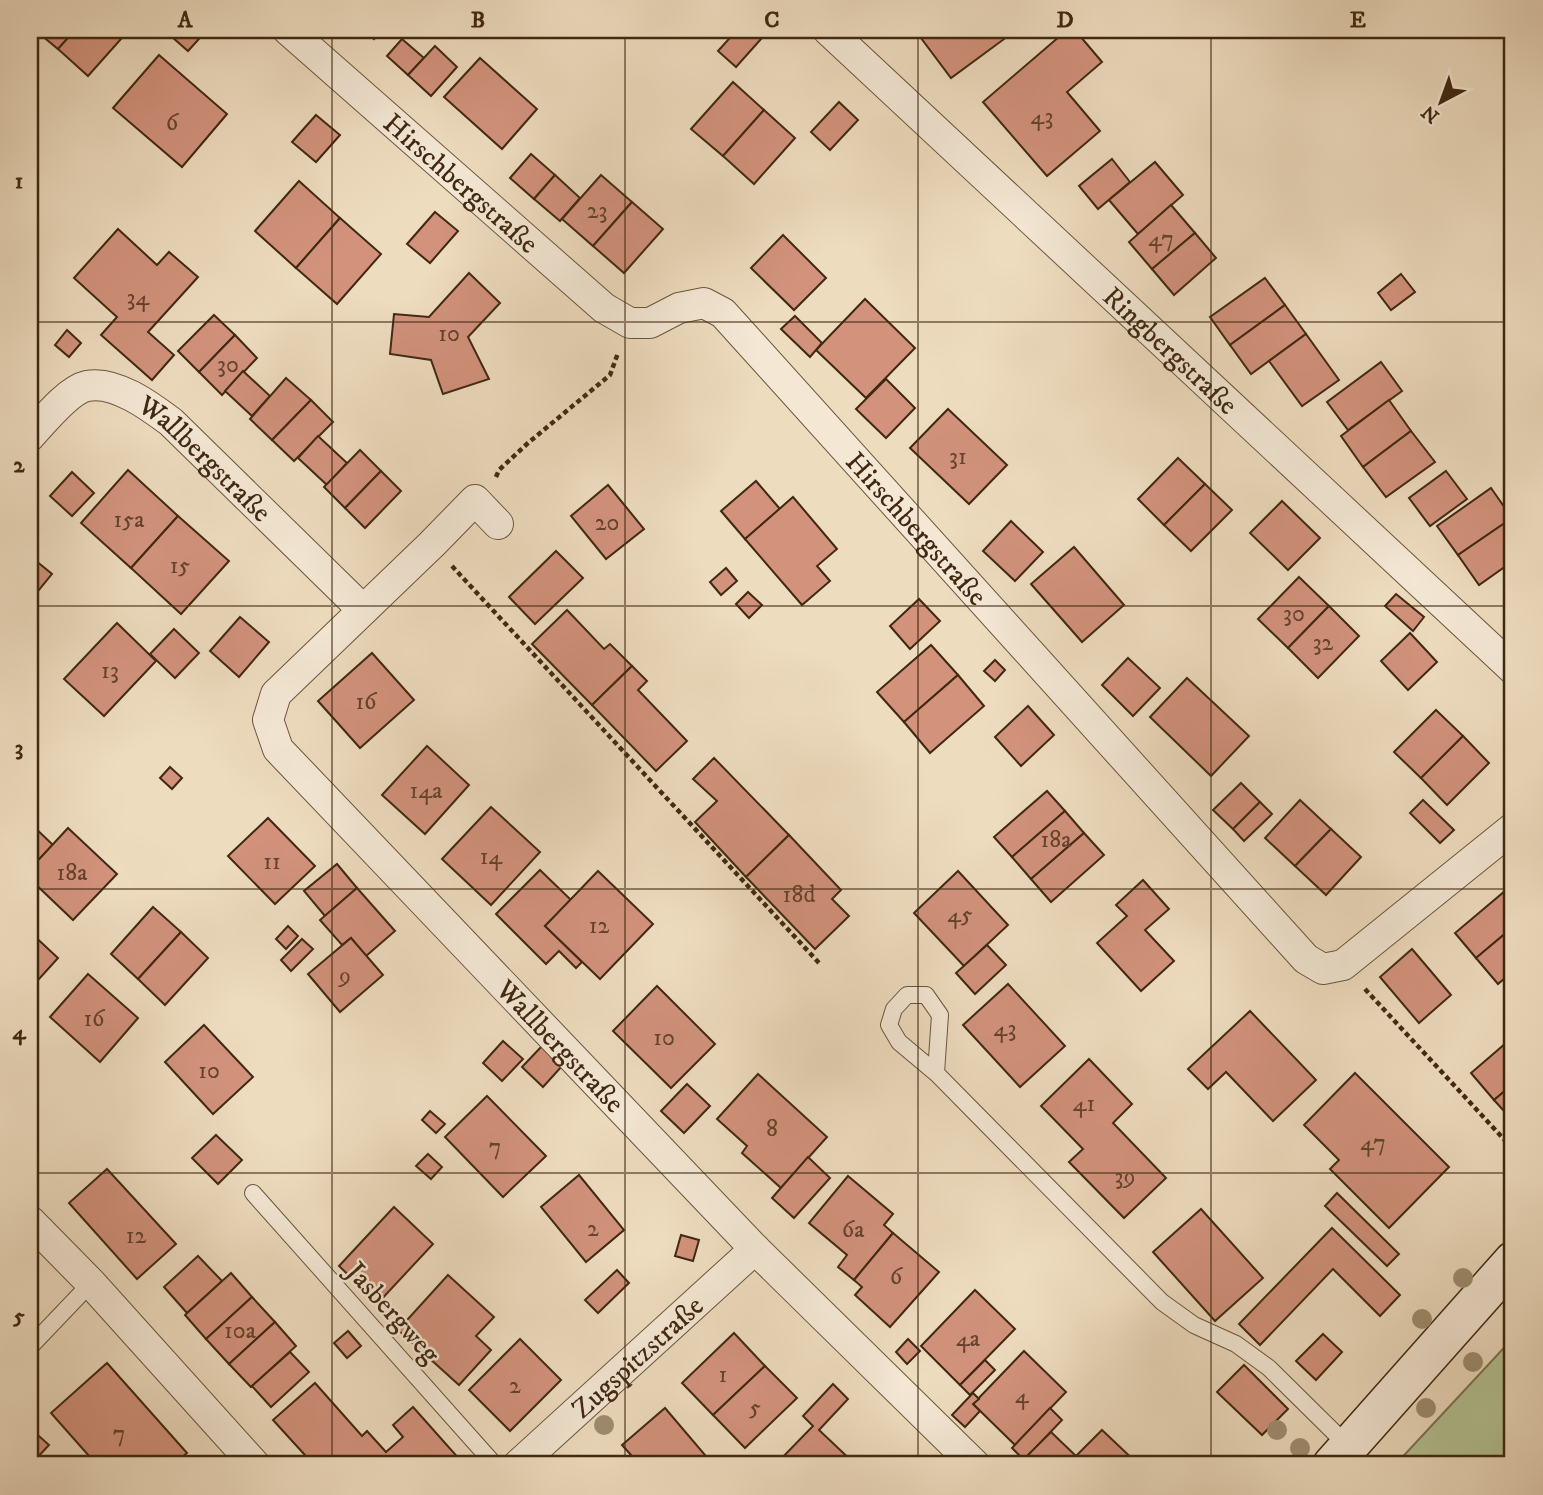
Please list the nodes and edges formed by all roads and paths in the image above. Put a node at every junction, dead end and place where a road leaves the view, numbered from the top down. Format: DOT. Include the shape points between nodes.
graph roads {
  1 [pos="288,30"];
  2 [pos="828,30"];
  3 [pos="630,323"];
  4 [pos="30,436"];
  5 [pos="490,516"];
  6 [pos="432,544"];
  7 [pos="363,610"];
  8 [pos="1513,669"];
  9 [pos="1513,828"];
  10 [pos="820,964"];
  11 [pos="1343,965"];
  12 [pos="936,1073"];
  13 [pos="1513,1149"];
  14 [pos="253,1193"];
  15 [pos="30,1221"];
  16 [pos="755,1249"];
  17 [pos="1513,1261"];
  18 [pos="91,1283"];
  19 [pos="30,1347"];
  20 [pos="1341,1456"];
  21 [pos="254,1465"];
  22 [pos="495,1465"];
  23 [pos="518,1465"];
  24 [pos="975,1465"];
  1 -- 3 [label="street, Hirschbergstraße" via="604,308"];
  2 -- 8 [label="street, Ringbergstraße"];
  3 -- 5 [label="path" via="610,374 499,470"];
  3 -- 11 [label="street, Hirschbergstraße" via="650,323 678,308 705,303 723,313 1306,959 1323,969"];
  4 -- 7 [label="street, Wallbergstraße" via="64,401 88,386 120,391 148,404"];
  5 -- 6 [label="street, Wallbergstraße" via="475,500"];
  6 -- 7 [label="street, Wallbergstraße"];
  6 -- 10 [label="path"];
  7 -- 16 [label="street, Wallbergstraße" via="276,694 268,720 278,749"];
  9 -- 11 [label="street"];
  11 -- 13 [label="path"];
  12 -- 12 [label="lane" via="899,1042 889,1025 894,1009 907,995 926,995 940,1015"];
  12 -- 20 [label="lane" via="1162,1302 1269,1368"];
  14 -- 22 [label="lane, Jasbergweg"];
  15 -- 18 [label="street"];
  16 -- 23 [label="street, Zugspitzstraße"];
  16 -- 24 [label="street, Wallbergstraße"];
  17 -- 20 [label="main road"];
  18 -- 19 [label="lane"];
  18 -- 21 [label="street"];
}
